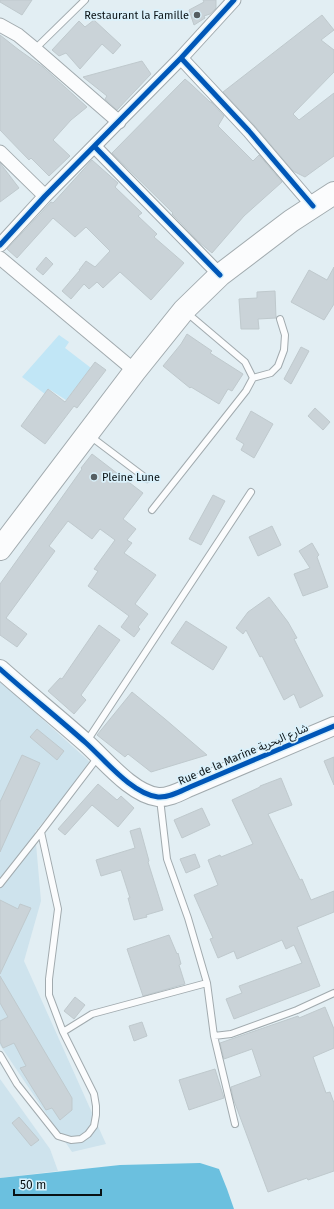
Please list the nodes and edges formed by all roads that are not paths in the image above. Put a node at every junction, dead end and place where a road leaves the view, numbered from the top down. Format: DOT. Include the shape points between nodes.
graph roads {
  1 [pos="85,0"];
  2 [pos="234,0"];
  3 [pos="0,25"];
  4 [pos="35,49"];
  5 [pos="181,58"];
  6 [pos="118,122"];
  7 [pos="94,147"];
  8 [pos="0,152"];
  9 [pos="334,193"];
  10 [pos="45,196"];
  11 [pos="313,206"];
  12 [pos="0,245"];
  13 [pos="0,258"];
  14 [pos="220,275"];
  15 [pos="184,310"];
  16 [pos="280,319"];
  17 [pos="135,370"];
  18 [pos="253,378"];
  19 [pos="87,434"];
  20 [pos="147,479"];
  21 [pos="251,492"];
  22 [pos="152,510"];
  23 [pos="0,549"];
  24 [pos="0,669"];
  25 [pos="334,726"];
  26 [pos="86,743"];
  27 [pos="99,756"];
  28 [pos="159,797"];
  29 [pos="41,832"];
  30 [pos="0,884"];
  31 [pos="207,983"];
  32 [pos="334,993"];
  33 [pos="63,1032"];
  34 [pos="214,1036"];
  35 [pos="0,1055"];
  36 [pos="235,1124"];
  1 -- 4 [label="lane"];
  2 -- 5 [label="street"];
  3 -- 4 [label="street"];
  4 -- 6 [label="street"];
  5 -- 6 [label="street"];
  5 -- 11 [label="street" via="249,131"];
  6 -- 7 [label="street"];
  7 -- 10 [label="street"];
  7 -- 14 [label="street"];
  8 -- 10 [label="street"];
  9 -- 11 [label="highway"];
  10 -- 12 [label="street"];
  11 -- 14 [label="highway"];
  13 -- 17 [label="street"];
  14 -- 15 [label="highway"];
  15 -- 17 [label="highway"];
  15 -- 18 [label="lane" via="245,362"];
  16 -- 18 [label="lane" via="285,335 284,350 278,366 271,373"];
  17 -- 19 [label="highway"];
  18 -- 22 [label="lane"];
  19 -- 20 [label="lane"];
  19 -- 23 [label="highway"];
  21 -- 26 [label="lane"];
  24 -- 26 [label="street"];
  25 -- 28 [label="street, Rue de la Marine شارع البحرية" via="190,787"];
  26 -- 27 [label="street"];
  27 -- 28 [label="street" via="136,789"];
  27 -- 29 [label="lane"];
  28 -- 31 [label="lane" via="167,859"];
  29 -- 30 [label="lane"];
  29 -- 33 [label="lane" via="58,908 49,995"];
  31 -- 33 [label="lane" via="92,1014"];
  31 -- 34 [label="lane"];
  32 -- 34 [label="lane" via="297,1010 231,1034"];
  33 -- 35 [label="lane" via="94,1094 94,1126 81,1138 71,1140 58,1136 17,1084"];
  34 -- 36 [label="lane"];
}
